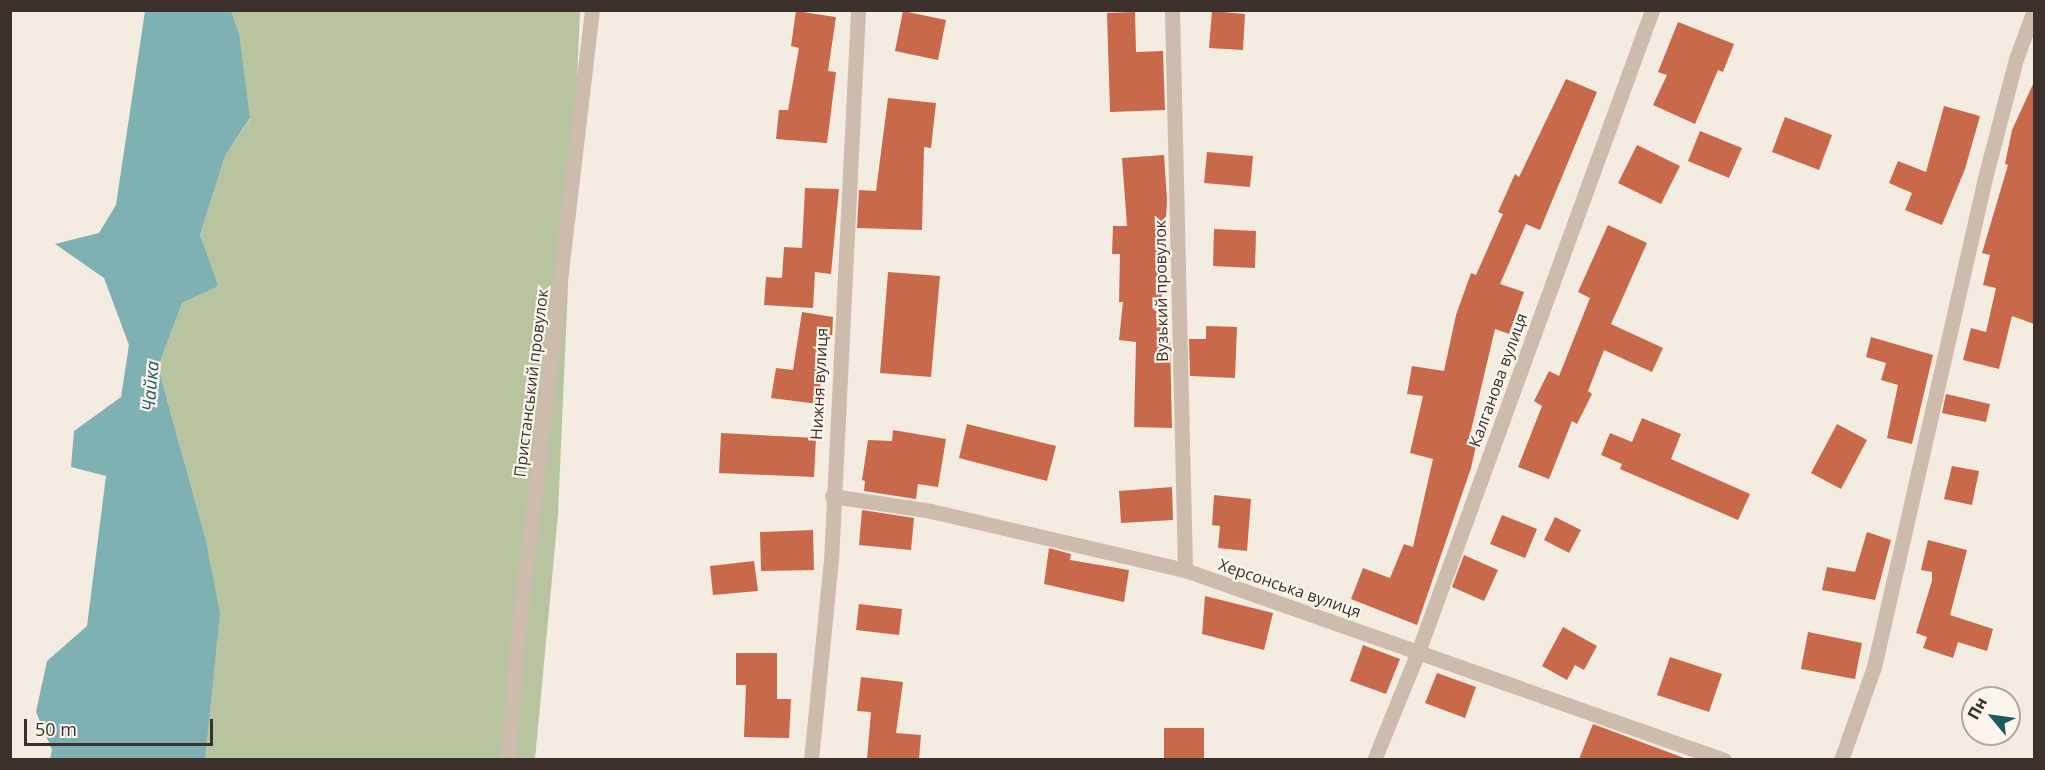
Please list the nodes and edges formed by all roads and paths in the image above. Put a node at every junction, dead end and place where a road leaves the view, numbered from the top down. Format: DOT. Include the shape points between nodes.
graph roads {
  1 [pos="592,10"];
  2 [pos="858,10"];
  3 [pos="1172,10"];
  4 [pos="1652,10"];
  5 [pos="2034,10"];
  6 [pos="832,495"];
  7 [pos="1185,570"];
  8 [pos="1419,652"];
  9 [pos="508,759"];
  10 [pos="811,759"];
  11 [pos="1374,759"];
  12 [pos="1724,759"];
  13 [pos="1841,759"];
  1 -- 9 [label="street, Пристанський провулок" via="516,651"];
  2 -- 6 [label="street, Нижня вулиця"];
  3 -- 7 [label="street, Вузький провулок"];
  4 -- 8 [label="street, Калганова вулиця"];
  5 -- 13 [label="street" via="2016,59 1985,178 1874,667"];
  6 -- 7 [label="street, Херсонська вулиця" via="931,511"];
  6 -- 10 [label="street, Нижня вулиця" via="831,561"];
  7 -- 8 [label="street, Херсонська вулиця"];
  8 -- 11 [label="street, Калганова вулиця"];
  8 -- 12 [label="street, Херсонська вулиця"];
}
